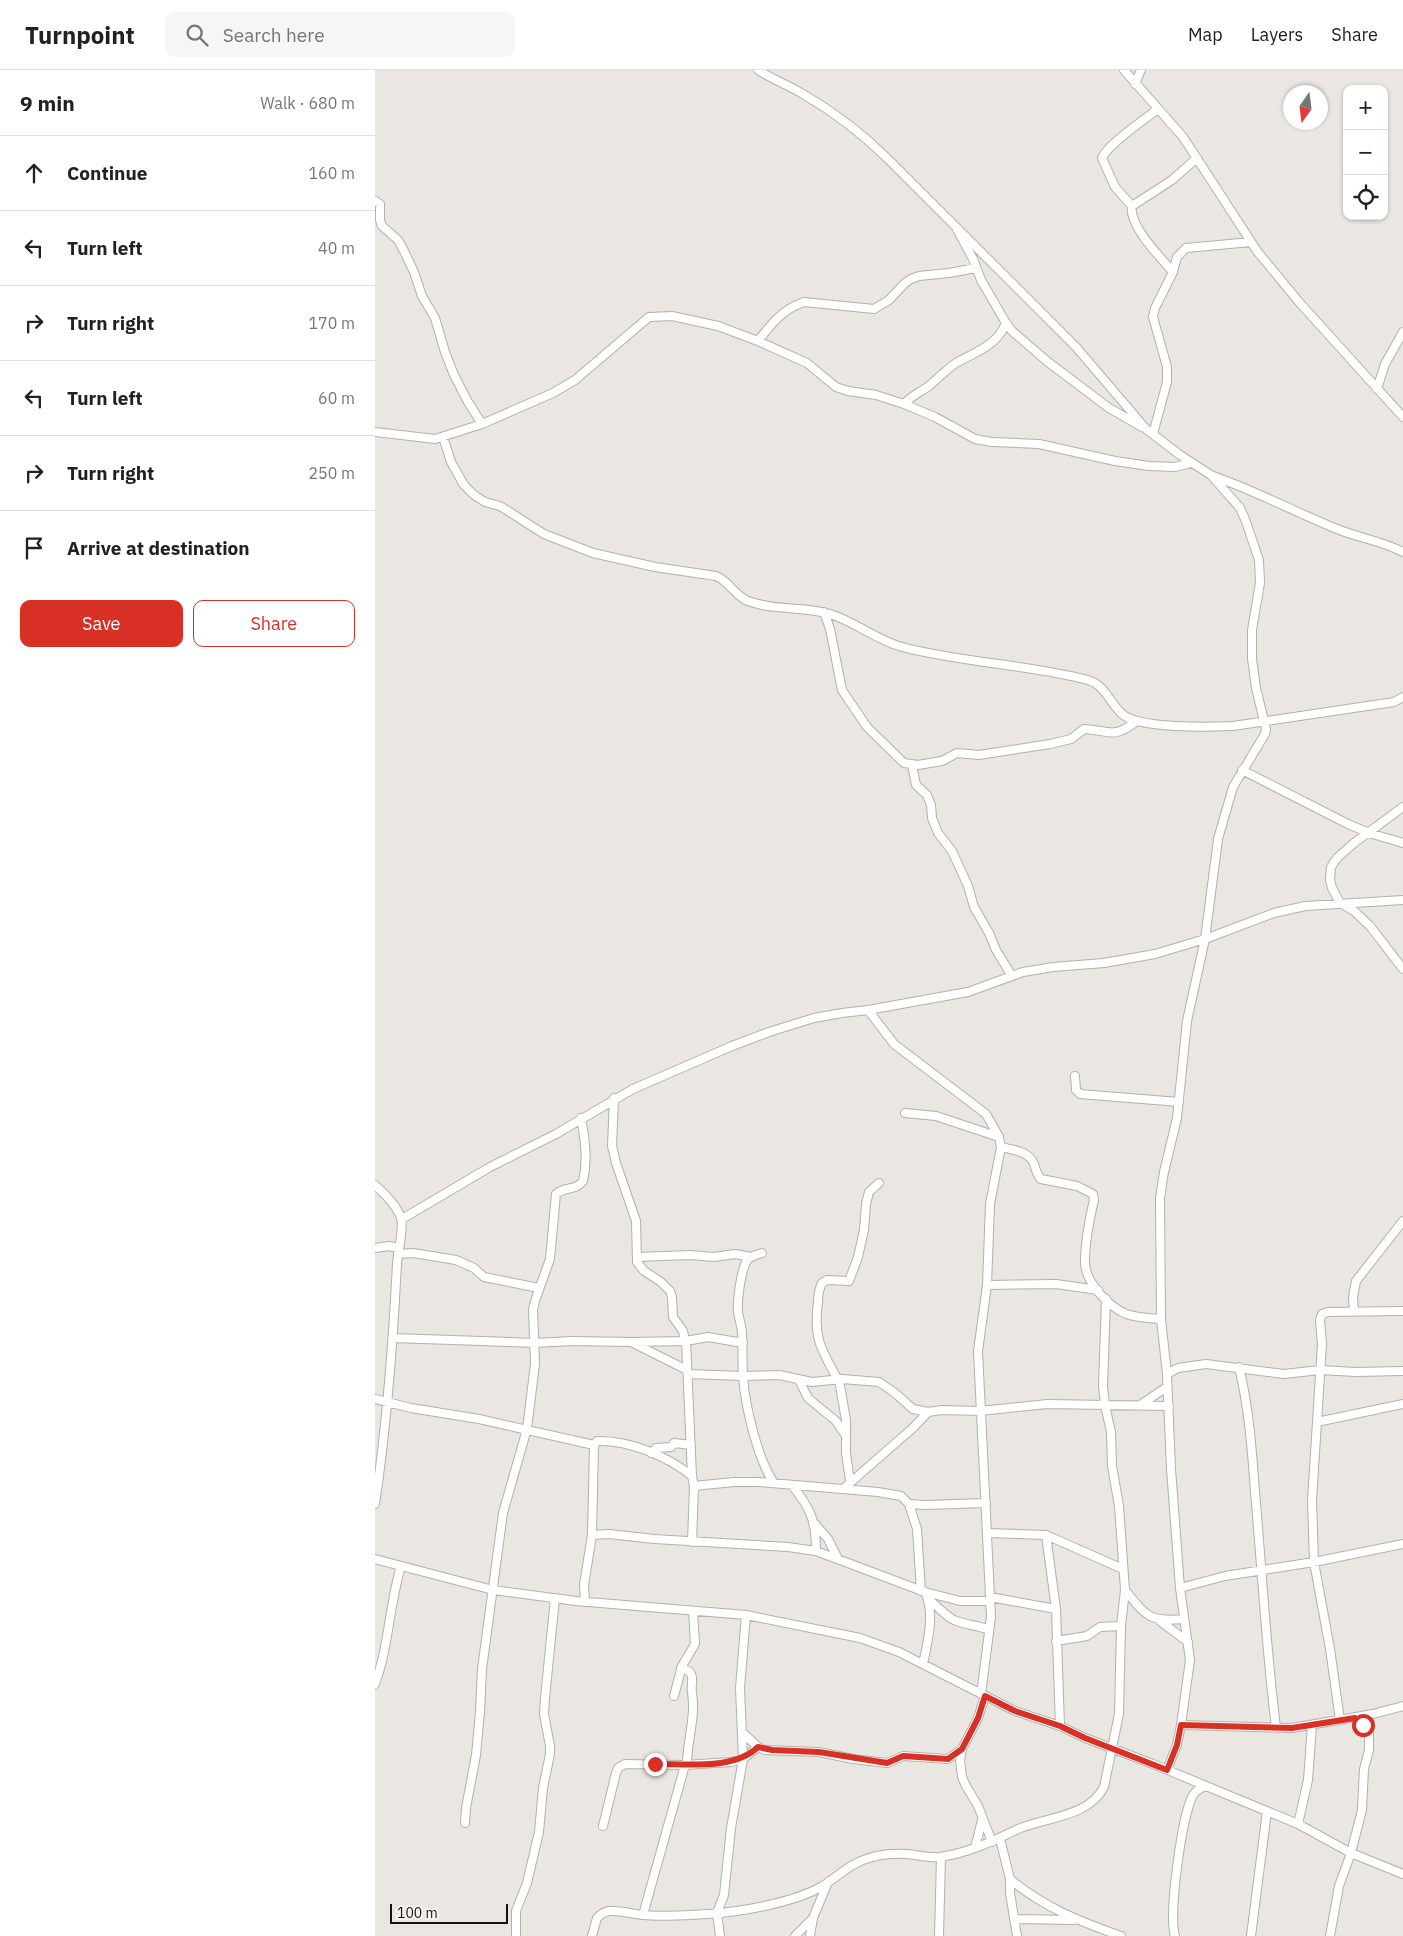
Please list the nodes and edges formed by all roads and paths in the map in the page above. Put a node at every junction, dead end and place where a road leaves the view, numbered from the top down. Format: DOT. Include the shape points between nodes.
graph roads {
  1 [pos="758,70"];
  2 [pos="1124,70"];
  3 [pos="1141,70"];
  4 [pos="1135,84"];
  5 [pos="1158,109"];
  6 [pos="1197,158"];
  7 [pos="375,201"];
  8 [pos="1132,206"];
  9 [pos="955,225"];
  10 [pos="1251,242"];
  11 [pos="976,268"];
  12 [pos="1173,272"];
  13 [pos="1006,324"];
  14 [pos="1403,332"];
  15 [pos="758,341"];
  16 [pos="1377,389"];
  17 [pos="905,404"];
  18 [pos="1403,417"];
  19 [pos="482,424"];
  20 [pos="1146,429"];
  21 [pos="375,432"];
  22 [pos="1153,434"];
  23 [pos="443,437"];
  24 [pos="1191,463"];
  25 [pos="1211,475"];
  26 [pos="1403,552"];
  27 [pos="824,612"];
  28 [pos="1403,698"];
  29 [pos="1399,702"];
  30 [pos="1264,720"];
  31 [pos="1137,721"];
  32 [pos="912,765"];
  33 [pos="1242,770"];
  34 [pos="1403,807"];
  35 [pos="1369,833"];
  36 [pos="1403,843"];
  37 [pos="1403,900"];
  38 [pos="1340,903"];
  39 [pos="1205,939"];
  40 [pos="1403,969"];
  41 [pos="1012,976"];
  42 [pos="868,1010"];
  43 [pos="1075,1076"];
  44 [pos="615,1098"];
  45 [pos="1179,1102"];
  46 [pos="905,1113"];
  47 [pos="581,1118"];
  48 [pos="999,1137"];
  49 [pos="1001,1147"];
  50 [pos="879,1183"];
  51 [pos="375,1185"];
  52 [pos="402,1219"];
  53 [pos="1403,1221"];
  54 [pos="375,1248"];
  55 [pos="398,1251"];
  56 [pos="762,1253"];
  57 [pos="637,1257"];
  58 [pos="751,1257"];
  59 [pos="987,1285"];
  60 [pos="539,1288"];
  61 [pos="1098,1290"];
  62 [pos="1106,1299"];
  63 [pos="1403,1311"];
  64 [pos="1354,1312"];
  65 [pos="1161,1319"];
  66 [pos="393,1338"];
  67 [pos="686,1341"];
  68 [pos="631,1342"];
  69 [pos="535,1343"];
  70 [pos="743,1343"];
  71 [pos="1239,1367"];
  72 [pos="1320,1370"];
  73 [pos="1403,1371"];
  74 [pos="687,1372"];
  75 [pos="1167,1374"];
  76 [pos="743,1376"];
  77 [pos="799,1380"];
  78 [pos="838,1380"];
  79 [pos="1167,1387"];
  80 [pos="375,1399"];
  81 [pos="386,1402"];
  82 [pos="1141,1404"];
  83 [pos="1403,1404"];
  84 [pos="1105,1405"];
  85 [pos="1169,1406"];
  86 [pos="980,1411"];
  87 [pos="928,1412"];
  88 [pos="1317,1422"];
  89 [pos="527,1429"];
  90 [pos="846,1436"];
  91 [pos="594,1445"];
  92 [pos="691,1445"];
  93 [pos="651,1452"];
  94 [pos="692,1476"];
  95 [pos="850,1481"];
  96 [pos="774,1483"];
  97 [pos="793,1485"];
  98 [pos="694,1486"];
  99 [pos="843,1489"];
  100 [pos="986,1503"];
  101 [pos="375,1504"];
  102 [pos="909,1504"];
  103 [pos="815,1524"];
  104 [pos="988,1533"];
  105 [pos="592,1535"];
  106 [pos="1046,1535"];
  107 [pos="691,1542"];
  108 [pos="1403,1544"];
  109 [pos="816,1551"];
  110 [pos="838,1559"];
  111 [pos="375,1560"];
  112 [pos="1314,1562"];
  113 [pos="401,1566"];
  114 [pos="1123,1569"];
  115 [pos="1262,1570"];
  116 [pos="1181,1588"];
  117 [pos="493,1590"];
  118 [pos="1125,1590"];
  119 [pos="925,1594"];
  120 [pos="555,1598"];
  121 [pos="990,1599"];
  122 [pos="585,1602"];
  123 [pos="1056,1609"];
  124 [pos="693,1611"];
  125 [pos="746,1615"];
  126 [pos="1185,1619"];
  127 [pos="1159,1621"];
  128 [pos="1121,1626"];
  129 [pos="989,1630"];
  130 [pos="1056,1641"];
  131 [pos="1188,1642"];
  132 [pos="923,1664"];
  133 [pos="681,1668"];
  134 [pos="375,1684"];
  135 [pos="983,1695"];
  136 [pos="674,1696"];
  137 [pos="1403,1706"];
  138 [pos="1373,1714"];
  139 [pos="1355,1718"];
  140 [pos="1340,1720"];
  141 [pos="1181,1725"];
  142 [pos="1312,1725"];
  143 [pos="1060,1726"];
  144 [pos="1276,1728"];
  145 [pos="1369,1730"];
  146 [pos="743,1733"];
  147 [pos="758,1747"];
  148 [pos="1111,1748"];
  149 [pos="962,1749"];
  150 [pos="743,1759"];
  151 [pos="686,1765"];
  152 [pos="1167,1770"];
  153 [pos="1205,1786"];
  154 [pos="1267,1812"];
  155 [pos="982,1820"];
  156 [pos="465,1822"];
  157 [pos="1297,1824"];
  158 [pos="603,1826"];
  159 [pos="996,1840"];
  160 [pos="975,1848"];
  161 [pos="1351,1853"];
  162 [pos="941,1857"];
  163 [pos="1403,1874"];
  164 [pos="1010,1879"];
  165 [pos="828,1882"];
  166 [pos="717,1913"];
  167 [pos="643,1915"];
  168 [pos="813,1918"];
  169 [pos="1014,1919"];
  170 [pos="1076,1920"];
  171 [pos="516,1936"];
  172 [pos="592,1936"];
  173 [pos="719,1936"];
  174 [pos="795,1936"];
  175 [pos="810,1936"];
  176 [pos="939,1936"];
  177 [pos="1017,1936"];
  178 [pos="1121,1936"];
  179 [pos="1175,1936"];
  180 [pos="1251,1936"];
  181 [pos="1330,1936"];
  1 -- 9 [label="street" via="803,94 866,137"];
  2 -- 4 [label="street"];
  3 -- 4 [label="street"];
  4 -- 5 [label="street"];
  5 -- 6 [label="street"];
  5 -- 8 [label="street" via="1103,154 1115,187"];
  6 -- 8 [label="street" via="1172,180"];
  6 -- 10 [label="street"];
  7 -- 19 [label="street" via="379,204 382,226 398,240 407,256 422,296 435,318 454,375"];
  8 -- 12 [label="street" via="1138,228"];
  9 -- 11 [label="street"];
  9 -- 20 [label="street" via="1077,348"];
  10 -- 12 [label="street" via="1186,248 1177,257"];
  10 -- 16 [label="street" via="1299,302"];
  11 -- 13 [label="street"];
  11 -- 15 [label="street" via="911,279 874,309 804,302 778,316"];
  12 -- 22 [label="street" via="1153,318 1167,367 1167,382"];
  13 -- 17 [label="street" via="1003,332 989,345 948,369"];
  13 -- 20 [label="street" via="1048,362 1109,408"];
  14 -- 16 [label="street" via="1385,364"];
  15 -- 17 [label="street" via="807,363 836,387"];
  15 -- 19 [label="street" via="690,318 649,317 575,380"];
  16 -- 18 [label="street"];
  17 -- 24 [label="street" via="975,438 992,442 1039,444 1149,466 1175,467"];
  19 -- 23 [label="street"];
  20 -- 22 [label="street"];
  21 -- 23 [label="street"];
  22 -- 24 [label="street"];
  23 -- 27 [label="street" via="451,462 474,496 499,506 544,534 603,556 690,574 716,576 750,602"];
  24 -- 25 [label="street"];
  25 -- 26 [label="street" via="1246,487 1339,530 1378,540"];
  25 -- 30 [label="street" via="1240,508 1259,560 1260,583 1251,659"];
  27 -- 31 [label="street" via="858,626 882,641 903,647 1091,681 1103,690 1121,714"];
  27 -- 32 [label="street" via="842,690 867,727 901,761"];
  28 -- 29 [label="street"];
  29 -- 30 [label="street"];
  30 -- 31 [label="street" via="1208,728"];
  30 -- 33 [label="street" via="1263,739"];
  31 -- 32 [label="street" via="1126,730 1112,733 1084,729 1071,739 1050,744 979,755 957,753 942,761"];
  32 -- 41 [label="street" via="916,785 927,795 931,805 938,833 952,851 974,907"];
  33 -- 35 [label="street"];
  33 -- 39 [label="street" via="1233,787 1218,839"];
  34 -- 35 [label="street"];
  35 -- 36 [label="street"];
  35 -- 38 [label="street" via="1337,858 1331,867 1332,888"];
  37 -- 38 [label="street"];
  38 -- 39 [label="street" via="1273,913"];
  38 -- 40 [label="street" via="1371,926"];
  39 -- 41 [label="street" via="1155,954 1053,967"];
  39 -- 45 [label="street" via="1187,1021"];
  41 -- 42 [label="street" via="968,992"];
  42 -- 44 [label="street" via="841,1012 769,1032"];
  42 -- 48 [label="street" via="894,1044 986,1114"];
  43 -- 45 [label="street" via="1076,1090 1080,1094"];
  44 -- 47 [label="street"];
  44 -- 57 [label="street" via="612,1146 636,1221"];
  45 -- 65 [label="street" via="1160,1198"];
  46 -- 48 [label="street" via="936,1116"];
  47 -- 52 [label="street" via="490,1166"];
  47 -- 60 [label="street" via="585,1142 583,1181 575,1188 556,1194 550,1259"];
  48 -- 49 [label="street"];
  49 -- 59 [label="street" via="990,1204"];
  49 -- 61 [label="street" via="1029,1156 1041,1179 1077,1186 1093,1194 1085,1262 1087,1276"];
  50 -- 78 [label="street" via="869,1192 864,1230 849,1281 827,1280 818,1293 817,1337"];
  51 -- 52 [label="street"];
  52 -- 55 [label="street"];
  53 -- 64 [label="street" via="1356,1281"];
  54 -- 55 [label="street" via="381,1246"];
  55 -- 60 [label="street" via="456,1260 474,1268 484,1277"];
  55 -- 66 [label="street"];
  56 -- 58 [label="street"];
  57 -- 58 [label="street" via="735,1254"];
  57 -- 67 [label="street" via="639,1266 670,1291 673,1317"];
  58 -- 70 [label="street" via="744,1269 738,1304"];
  59 -- 61 [label="street" via="1055,1284"];
  59 -- 86 [label="street" via="978,1351"];
  60 -- 69 [label="street" via="533,1309"];
  61 -- 62 [label="street"];
  62 -- 65 [label="street" via="1128,1315"];
  62 -- 84 [label="street"];
  63 -- 64 [label="street"];
  64 -- 72 [label="street" via="1322,1314 1319,1320 1322,1344"];
  65 -- 75 [label="street"];
  66 -- 69 [label="street"];
  66 -- 81 [label="street"];
  67 -- 68 [label="street"];
  67 -- 70 [label="street" via="708,1337"];
  67 -- 74 [label="street"];
  68 -- 69 [label="street" via="572,1340"];
  68 -- 74 [label="street"];
  69 -- 89 [label="street"];
  70 -- 76 [label="street"];
  71 -- 72 [label="street" via="1284,1374"];
  71 -- 75 [label="street" via="1196,1364"];
  71 -- 115 [label="street" via="1246,1398"];
  72 -- 73 [label="street"];
  72 -- 88 [label="street"];
  74 -- 76 [label="street"];
  74 -- 92 [label="street"];
  75 -- 79 [label="street"];
  76 -- 77 [label="street" via="779,1375"];
  76 -- 96 [label="street" via="757,1446"];
  77 -- 78 [label="street"];
  77 -- 90 [label="street" via="808,1398 836,1421"];
  78 -- 87 [label="street" via="879,1382 913,1409"];
  78 -- 90 [label="street"];
  79 -- 82 [label="street"];
  79 -- 85 [label="street"];
  80 -- 81 [label="street"];
  81 -- 89 [label="street"];
  81 -- 101 [label="street"];
  82 -- 84 [label="street"];
  82 -- 85 [label="street"];
  83 -- 88 [label="street"];
  84 -- 86 [label="street" via="1047,1404"];
  84 -- 114 [label="street" via="1111,1432"];
  85 -- 116 [label="street"];
  86 -- 87 [label="street"];
  86 -- 100 [label="street"];
  87 -- 95 [label="street"];
  88 -- 112 [label="street" via="1312,1500"];
  89 -- 91 [label="street"];
  89 -- 117 [label="street" via="503,1513"];
  90 -- 95 [label="street"];
  91 -- 93 [label="street" via="597,1441 605,1441"];
  91 -- 105 [label="street"];
  92 -- 93 [label="street" via="673,1444"];
  92 -- 94 [label="street"];
  93 -- 94 [label="street" via="677,1464"];
  94 -- 98 [label="street"];
  95 -- 99 [label="street"];
  96 -- 97 [label="street"];
  96 -- 98 [label="street"];
  97 -- 99 [label="street"];
  97 -- 103 [label="street"];
  98 -- 107 [label="street"];
  99 -- 102 [label="street" via="901,1496"];
  100 -- 102 [label="street"];
  100 -- 104 [label="street"];
  102 -- 119 [label="street" via="917,1530"];
  103 -- 109 [label="street"];
  103 -- 110 [label="street" via="828,1539"];
  104 -- 106 [label="street"];
  104 -- 121 [label="street"];
  105 -- 107 [label="street"];
  105 -- 122 [label="street" via="584,1584"];
  106 -- 114 [label="street"];
  106 -- 123 [label="street"];
  107 -- 109 [label="street"];
  108 -- 112 [label="street"];
  109 -- 110 [label="street"];
  110 -- 119 [label="street"];
  111 -- 113 [label="street"];
  112 -- 115 [label="street"];
  112 -- 140 [label="street"];
  113 -- 117 [label="street"];
  113 -- 134 [label="street"];
  114 -- 118 [label="street"];
  115 -- 116 [label="street"];
  115 -- 144 [label="street" via="1267,1660"];
  116 -- 126 [label="street"];
  117 -- 120 [label="street"];
  117 -- 156 [label="street" via="482,1669 476,1755"];
  118 -- 127 [label="street" via="1149,1616"];
  118 -- 128 [label="street"];
  119 -- 121 [label="street" via="960,1601"];
  119 -- 129 [label="street" via="947,1616"];
  119 -- 132 [label="street" via="929,1630"];
  120 -- 122 [label="street"];
  120 -- 171 [label="street" via="544,1714 550,1754 539,1832 527,1883 516,1911"];
  121 -- 123 [label="street"];
  121 -- 129 [label="street"];
  122 -- 124 [label="street"];
  123 -- 130 [label="street"];
  124 -- 125 [label="street"];
  124 -- 133 [label="street" via="695,1644"];
  125 -- 132 [label="street" via="860,1638"];
  125 -- 146 [label="street" via="740,1688"];
  126 -- 127 [label="street"];
  126 -- 131 [label="street"];
  127 -- 131 [label="street"];
  128 -- 130 [label="street" via="1100,1627 1087,1636"];
  128 -- 148 [label="street" via="1119,1714"];
  129 -- 135 [label="street"];
  130 -- 143 [label="street"];
  131 -- 141 [label="street" via="1189,1660"];
  132 -- 135 [label="street"];
  133 -- 136 [label="street"];
  133 -- 151 [label="street" via="688,1670 694,1680 692,1692 695,1700"];
  135 -- 143 [label="street" via="1015,1711"];
  135 -- 149 [label="street" via="978,1718"];
  137 -- 138 [label="street"];
  138 -- 139 [label="street"];
  138 -- 145 [label="street"];
  139 -- 140 [label="street"];
  139 -- 145 [label="street"];
  140 -- 142 [label="street"];
  141 -- 144 [label="street"];
  141 -- 152 [label="street"];
  142 -- 144 [label="street"];
  142 -- 157 [label="street" via="1308,1780"];
  143 -- 148 [label="street"];
  145 -- 161 [label="street" via="1362,1810"];
  146 -- 147 [label="street"];
  146 -- 150 [label="street"];
  147 -- 149 [label="street" via="819,1752 887,1763 903,1756 948,1759"];
  147 -- 150 [label="street"];
  148 -- 152 [label="street"];
  148 -- 159 [label="street" via="1104,1787 1095,1799 1067,1814"];
  149 -- 155 [label="street" via="962,1777"];
  150 -- 151 [label="street"];
  150 -- 166 [label="street" via="724,1895"];
  151 -- 158 [label="street" via="631,1763 618,1768"];
  151 -- 167 [label="street"];
  152 -- 153 [label="street"];
  153 -- 154 [label="street"];
  153 -- 179 [label="street" via="1193,1796 1184,1825 1173,1905"];
  154 -- 157 [label="street"];
  154 -- 180 [label="street"];
  155 -- 159 [label="street"];
  155 -- 160 [label="street"];
  157 -- 161 [label="street"];
  159 -- 160 [label="street"];
  159 -- 164 [label="street"];
  160 -- 162 [label="street"];
  161 -- 163 [label="street"];
  161 -- 181 [label="street" via="1339,1886"];
  162 -- 165 [label="street" via="895,1853 870,1858 856,1862"];
  162 -- 176 [label="street"];
  164 -- 169 [label="street"];
  164 -- 170 [label="street" via="1033,1897"];
  165 -- 166 [label="street" via="780,1902"];
  165 -- 168 [label="street"];
  166 -- 167 [label="street"];
  166 -- 173 [label="street"];
  167 -- 172 [label="street" via="607,1911 597,1918"];
  168 -- 174 [label="street"];
  168 -- 175 [label="street"];
  169 -- 170 [label="street"];
  169 -- 177 [label="street"];
  170 -- 178 [label="street"];
}
